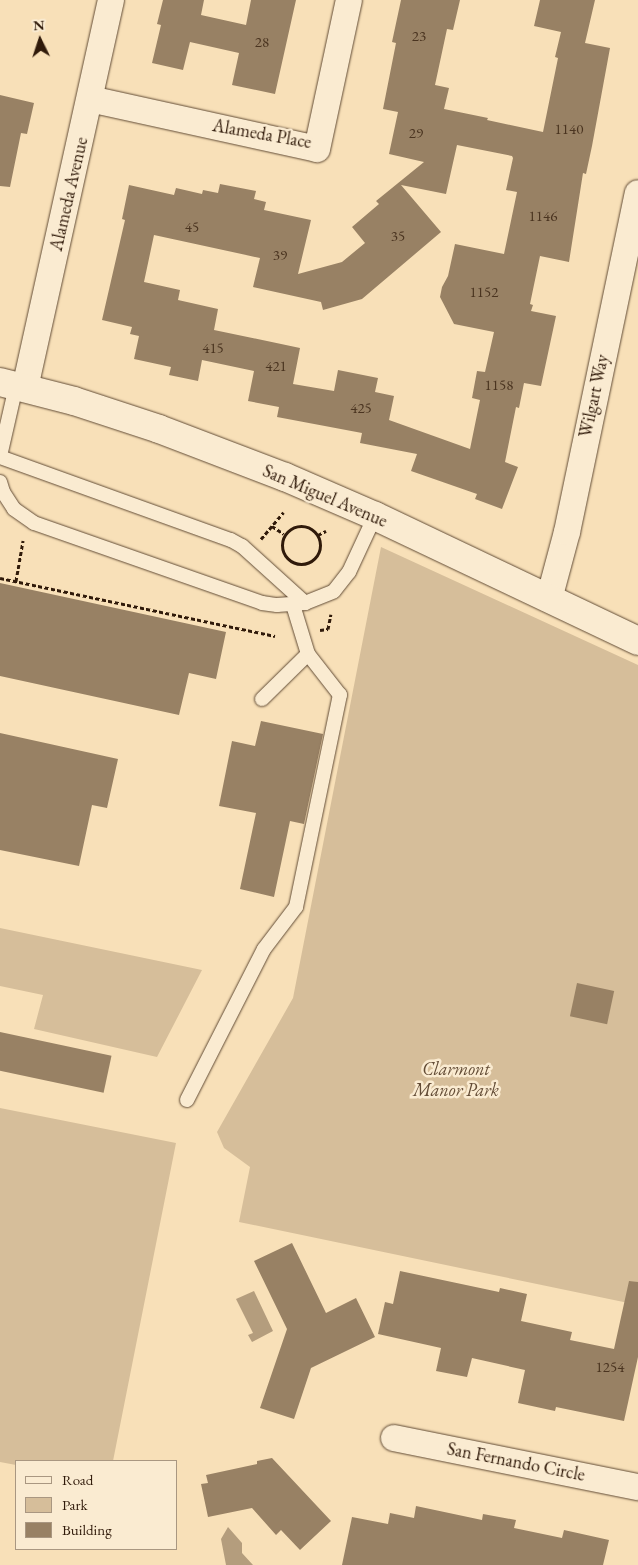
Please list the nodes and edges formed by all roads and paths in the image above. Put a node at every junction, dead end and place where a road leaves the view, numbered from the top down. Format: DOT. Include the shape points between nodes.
graph roads {
  1 [pos="111,0"];
  2 [pos="349,0"];
  3 [pos="90,99"];
  4 [pos="638,193"];
  5 [pos="14,385"];
  6 [pos="0,457"];
  7 [pos="0,482"];
  8 [pos="284,512"];
  9 [pos="375,516"];
  10 [pos="272,526"];
  11 [pos="326,531"];
  12 [pos="284,534"];
  13 [pos="318,534"];
  14 [pos="24,535"];
  15 [pos="256,545"];
  16 [pos="0,578"];
  17 [pos="16,581"];
  18 [pos="549,599"];
  19 [pos="299,604"];
  20 [pos="275,636"];
  21 [pos="638,641"];
  22 [pos="308,654"];
  23 [pos="262,699"];
  24 [pos="187,1100"];
  25 [pos="394,1438"];
  26 [pos="638,1487"];
  1 -- 3 [label="street, Alameda Avenue"];
  2 -- 3 [label="street, Alameda Place" via="317,148"];
  3 -- 5 [label="street, Alameda Avenue"];
  4 -- 18 [label="street, Wilgart Way" via="567,532"];
  5 -- 6 [label="lane"];
  5 -- 9 [label="street, San Miguel Avenue" via="83,404 224,453"];
  6 -- 19 [label="lane" via="231,540 242,546"];
  7 -- 19 [label="lane" via="14,509 34,523 262,603"];
  8 -- 10 [label="path"];
  9 -- 18 [label="street, San Miguel Avenue"];
  9 -- 19 [label="lane" via="341,583 323,597"];
  10 -- 12 [label="path"];
  10 -- 15 [label="path"];
  11 -- 13 [label="path"];
  12 -- 13 [label="path" via="301,525"];
  12 -- 13 [label="path" via="282,552 297,564 310,562 319,553"];
  14 -- 17 [label="path"];
  16 -- 17 [label="path"];
  17 -- 20 [label="path"];
  18 -- 21 [label="street, San Miguel Avenue"];
  19 -- 22 [label="lane"];
  22 -- 23 [label="lane"];
  22 -- 24 [label="lane" via="340,695 296,907 264,949"];
  25 -- 26 [label="street, San Fernando Circle"];
}
